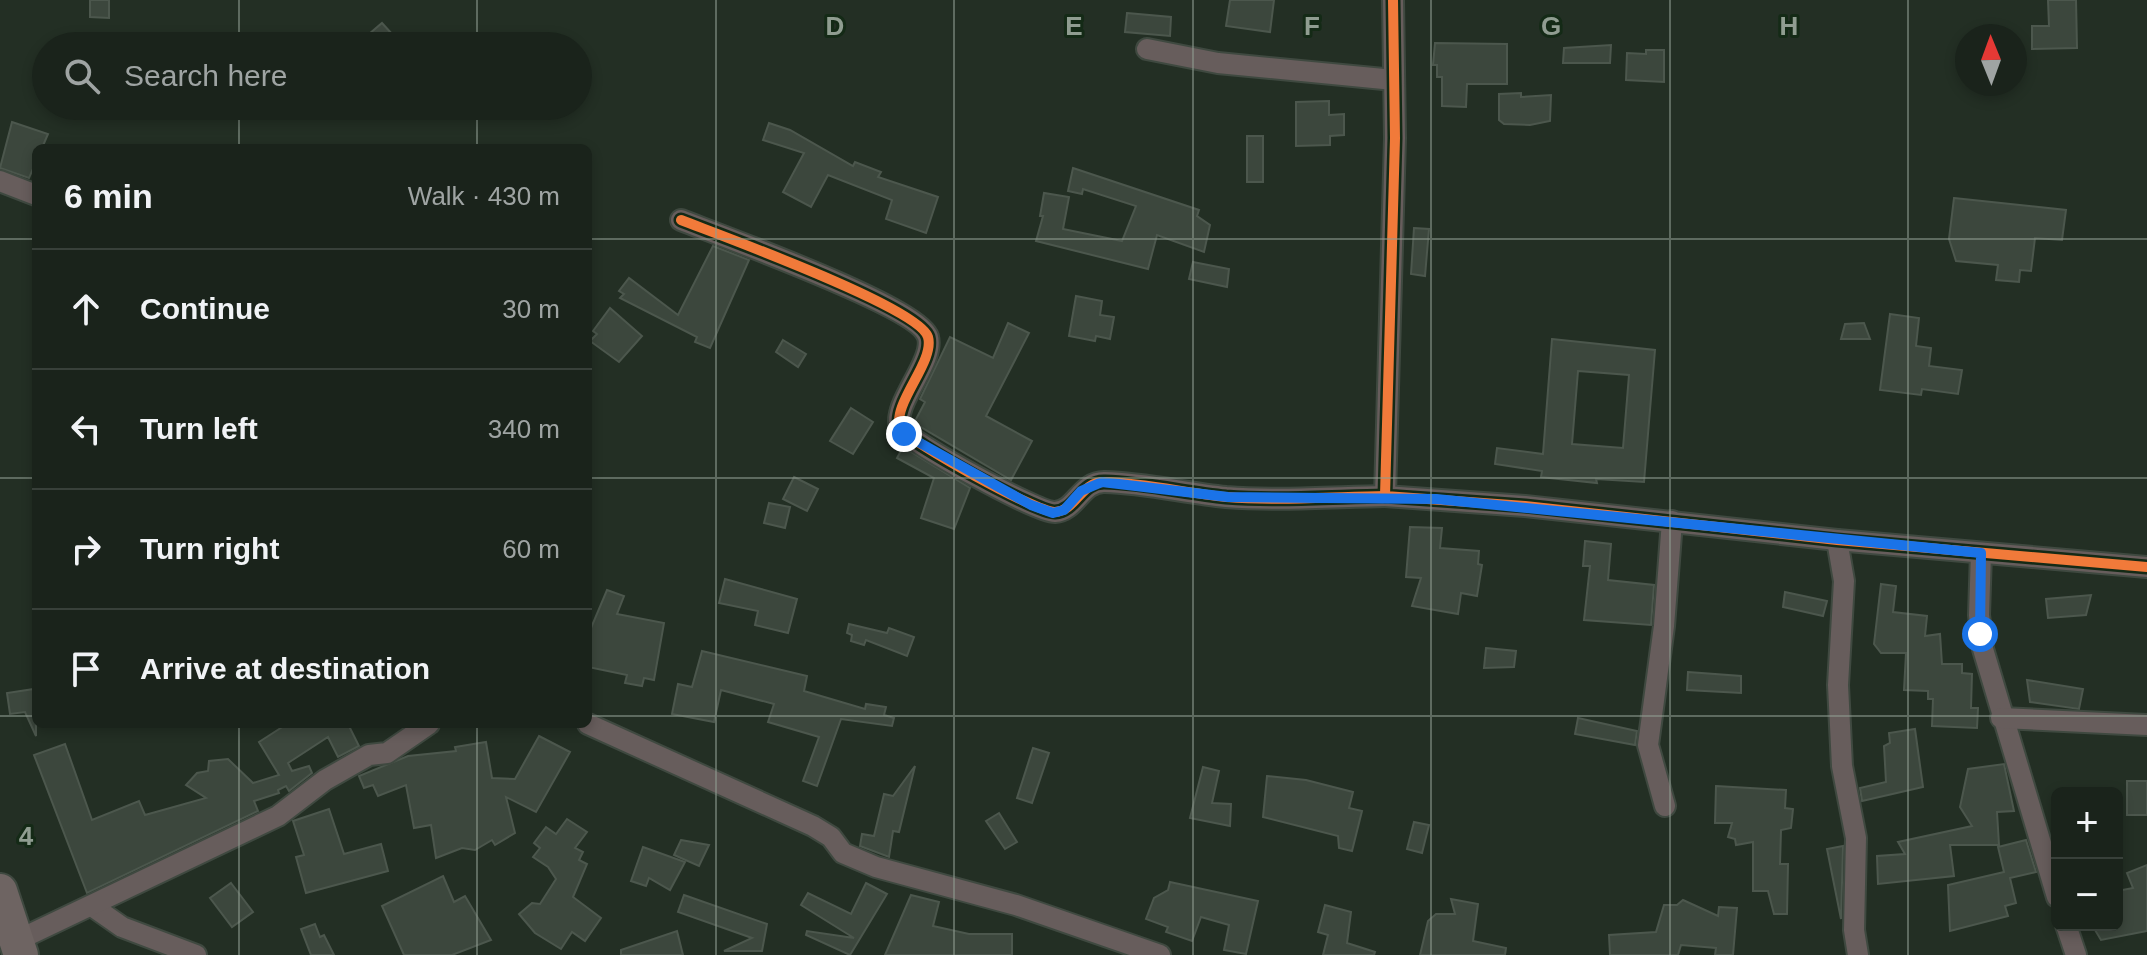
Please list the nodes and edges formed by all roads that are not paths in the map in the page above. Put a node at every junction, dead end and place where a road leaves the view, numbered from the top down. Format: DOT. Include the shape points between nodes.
graph roads {
  1 [pos="1393,0"];
  2 [pos="1147,49"];
  3 [pos="1394,80"];
  4 [pos="0,181"];
  5 [pos="32,193"];
  6 [pos="681,220"];
  7 [pos="1385,496"];
  8 [pos="1672,521"];
  9 [pos="1837,540"];
  10 [pos="1981,553"];
  11 [pos="2147,567"];
  12 [pos="2001,718"];
  13 [pos="2147,725"];
  14 [pos="592,726"];
  15 [pos="423,728"];
  16 [pos="1665,806"];
  17 [pos="2051,875"];
  18 [pos="0,891"];
  19 [pos="92,906"];
  20 [pos="2068,931"];
  21 [pos="18,951"];
  22 [pos="196,955"];
  23 [pos="1160,955"];
  24 [pos="1858,955"];
  25 [pos="2076,955"];
  1 -- 3 [label="street"];
  2 -- 3 [label="street" via="1218,63"];
  3 -- 7 [label="street"];
  4 -- 5 [label="street"];
  6 -- 7 [label="street" via="883,303 923,329 928,343 898,415 900,428 923,447 1031,505 1053,513 1064,510 1081,491 1102,482 1228,497"];
  7 -- 8 [label="street"];
  8 -- 9 [label="street"];
  8 -- 16 [label="street" via="1648,745"];
  9 -- 10 [label="street"];
  9 -- 24 [label="street" via="1844,581 1838,685 1842,766 1856,838"];
  10 -- 11 [label="street"];
  10 -- 12 [label="street" via="1980,634"];
  12 -- 13 [label="street"];
  12 -- 17 [label="street"];
  14 -- 23 [label="street" via="813,826 843,853 865,862 1016,905"];
  15 -- 19 [label="street" via="387,753 369,755 325,780 278,816"];
  18 -- 21 [label="highway"];
  19 -- 21 [label="street"];
  19 -- 22 [label="street" via="122,927"];
  20 -- 25 [label="street"];
}
